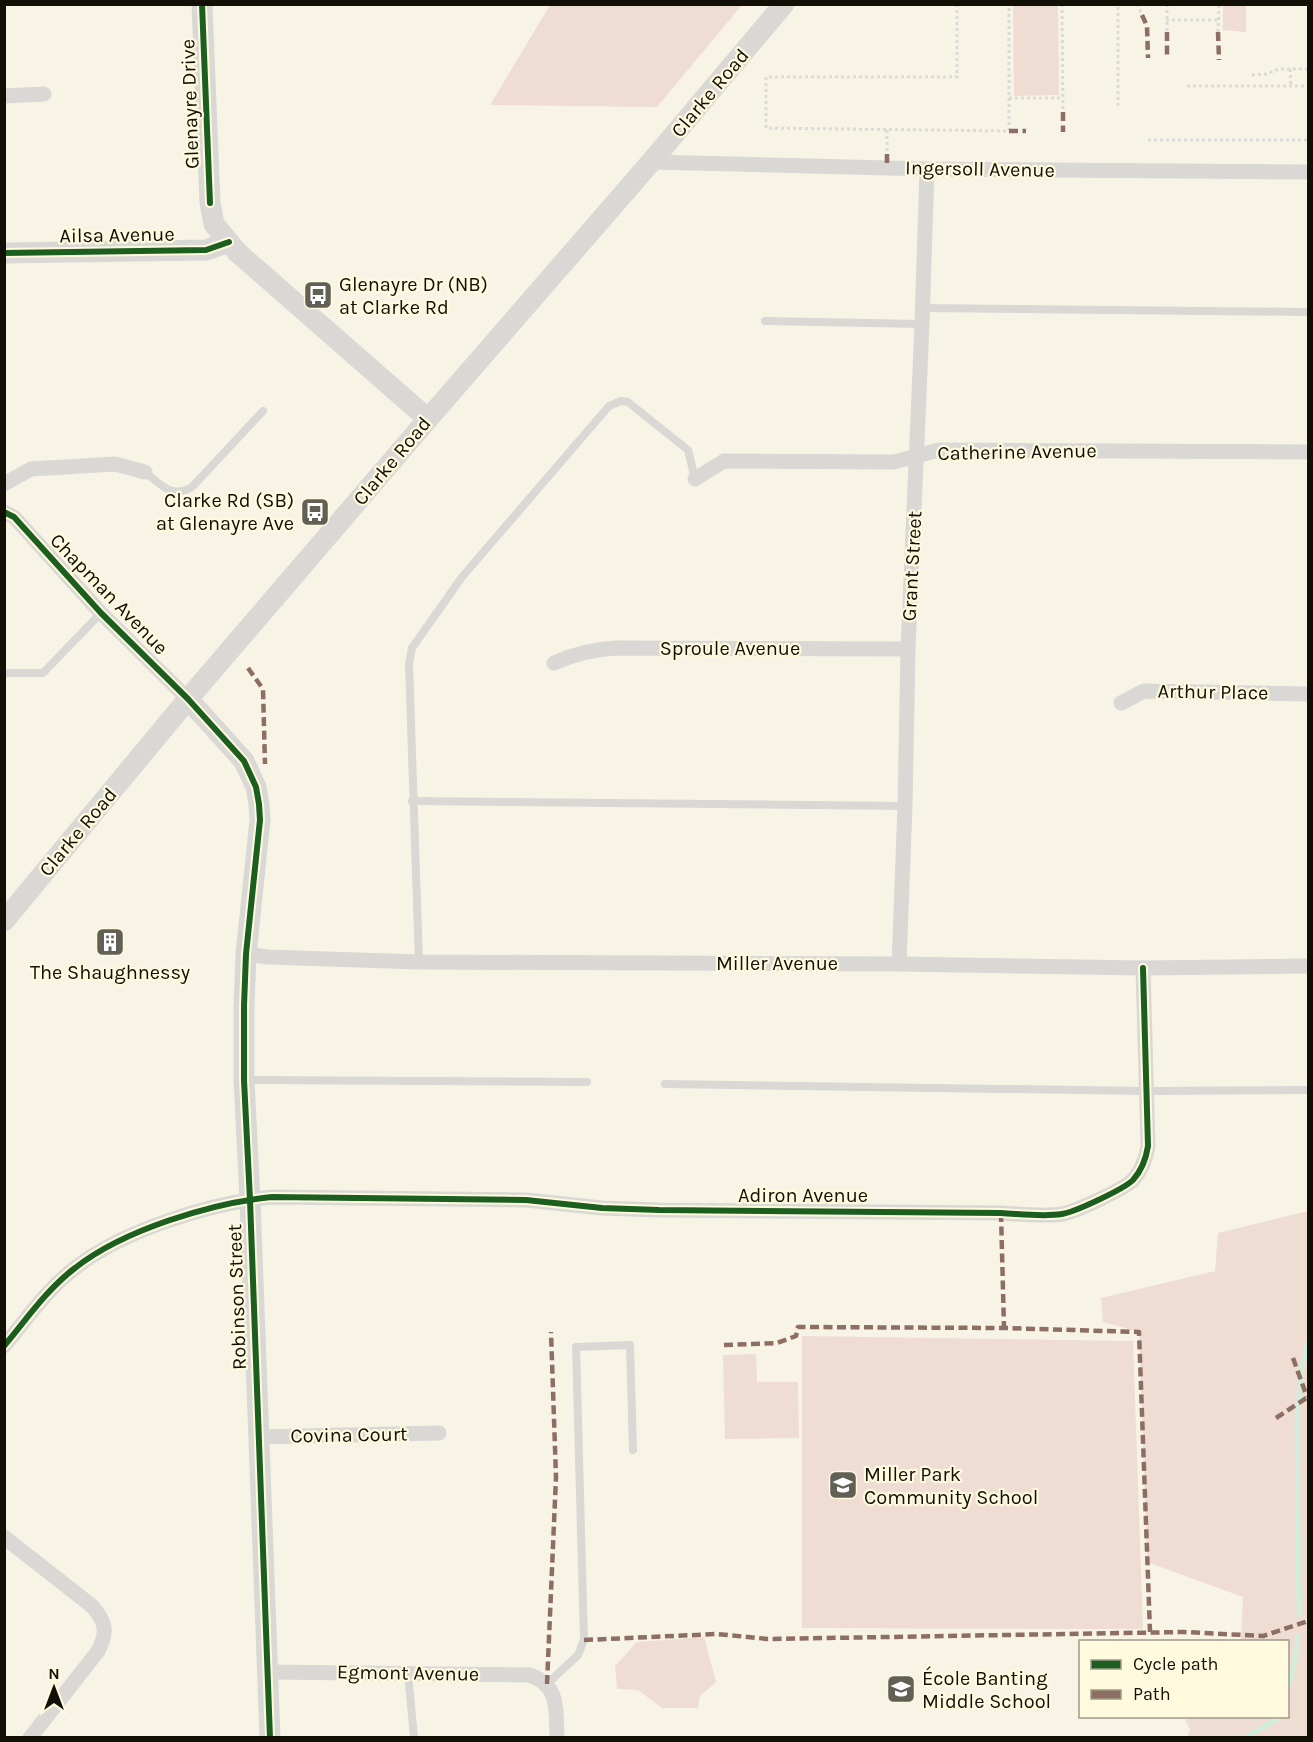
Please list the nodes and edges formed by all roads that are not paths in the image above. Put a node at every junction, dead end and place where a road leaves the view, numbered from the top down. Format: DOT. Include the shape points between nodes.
graph roads {
  1 [pos="202,4"];
  2 [pos="784,4"];
  3 [pos="44,94"];
  4 [pos="4,96"];
  5 [pos="651,162"];
  6 [pos="927,169"];
  7 [pos="1308,172"];
  8 [pos="229,242"];
  9 [pos="4,253"];
  10 [pos="923,308"];
  11 [pos="1308,312"];
  12 [pos="765,321"];
  13 [pos="922,324"];
  14 [pos="263,411"];
  15 [pos="428,419"];
  16 [pos="1308,452"];
  17 [pos="917,456"];
  18 [pos="145,472"];
  19 [pos="695,479"];
  20 [pos="4,484"];
  21 [pos="4,512"];
  22 [pos="101,613"];
  23 [pos="909,649"];
  24 [pos="554,663"];
  25 [pos="4,673"];
  26 [pos="1308,694"];
  27 [pos="188,699"];
  28 [pos="1121,703"];
  29 [pos="412,801"];
  30 [pos="905,806"];
  31 [pos="4,921"];
  32 [pos="246,954"];
  33 [pos="419,962"];
  34 [pos="899,964"];
  35 [pos="1308,966"];
  36 [pos="1143,968"];
  37 [pos="244,1080"];
  38 [pos="587,1082"];
  39 [pos="665,1084"];
  40 [pos="1308,1090"];
  41 [pos="1146,1091"];
  42 [pos="250,1200"];
  43 [pos="4,1347"];
  44 [pos="439,1434"];
  45 [pos="260,1437"];
  46 [pos="633,1450"];
  47 [pos="4,1537"];
  48 [pos="268,1672"];
  49 [pos="408,1673"];
  50 [pos="547,1684"];
  51 [pos="30,1737"];
  52 [pos="270,1737"];
  53 [pos="414,1737"];
  54 [pos="557,1737"];
  1 -- 8 [label="street, Glenayre Drive" via="211,213 214,224"];
  2 -- 5 [label="street, Clarke Road"];
  3 -- 4 [label="street"];
  5 -- 6 [label="street, Ingersoll Avenue"];
  5 -- 15 [label="street, Clarke Road"];
  6 -- 7 [label="street, Ingersoll Avenue"];
  6 -- 10 [label="street, Grant Street"];
  8 -- 9 [label="street, Ailsa Avenue" via="206,250"];
  8 -- 15 [label="street, Glenayre Drive"];
  10 -- 11 [label="lane"];
  10 -- 13 [label="street, Grant Street"];
  12 -- 13 [label="lane"];
  13 -- 17 [label="street, Grant Street"];
  14 -- 18 [label="lane" via="186,491 176,493"];
  15 -- 27 [label="street, Clarke Road"];
  16 -- 17 [label="street, Catherine Avenue" via="939,450"];
  17 -- 19 [label="street, Catherine Avenue" via="894,462 724,461"];
  17 -- 23 [label="street, Grant Street"];
  18 -- 20 [label="street" via="116,464 31,469"];
  19 -- 29 [label="lane" via="688,450 628,402 609,406 462,577 412,648"];
  21 -- 22 [label="street, Chapman Avenue" via="14,517"];
  22 -- 25 [label="lane" via="43,673"];
  22 -- 27 [label="street, Chapman Avenue"];
  23 -- 24 [label="street, Sproule Avenue" via="617,648 587,651"];
  23 -- 30 [label="street, Grant Street"];
  26 -- 28 [label="street, Arthur Place" via="1144,691"];
  27 -- 31 [label="street, Clarke Road"];
  27 -- 32 [label="street, Robinson Street" via="244,761 259,804"];
  29 -- 30 [label="lane"];
  29 -- 33 [label="lane"];
  30 -- 34 [label="street, Grant Street"];
  32 -- 33 [label="street, Miller Avenue"];
  32 -- 37 [label="street, Robinson Street"];
  33 -- 34 [label="street, Miller Avenue"];
  34 -- 36 [label="street, Miller Avenue"];
  35 -- 36 [label="street, Miller Avenue"];
  36 -- 41 [label="street, Adiron Avenue"];
  37 -- 38 [label="lane"];
  37 -- 42 [label="street, Robinson Street"];
  39 -- 41 [label="lane"];
  40 -- 41 [label="lane"];
  41 -- 42 [label="street, Adiron Avenue" via="1148,1146 1139,1172 1123,1187 1061,1214 659,1210 526,1200"];
  42 -- 43 [label="street, Adiron Avenue" via="171,1221 130,1236 87,1259 57,1283"];
  42 -- 45 [label="street, Robinson Street"];
  44 -- 45 [label="street, Covina Court"];
  45 -- 48 [label="street, Robinson Street"];
  46 -- 50 [label="lane" via="630,1345 576,1347 584,1640 578,1655"];
  47 -- 51 [label="street" via="92,1606 105,1627 98,1651"];
  48 -- 49 [label="street, Egmont Avenue"];
  48 -- 52 [label="street, Robinson Street"];
  49 -- 50 [label="street, Egmont Avenue" via="529,1675"];
  49 -- 53 [label="lane"];
  50 -- 54 [label="street" via="555,1700"];
}
